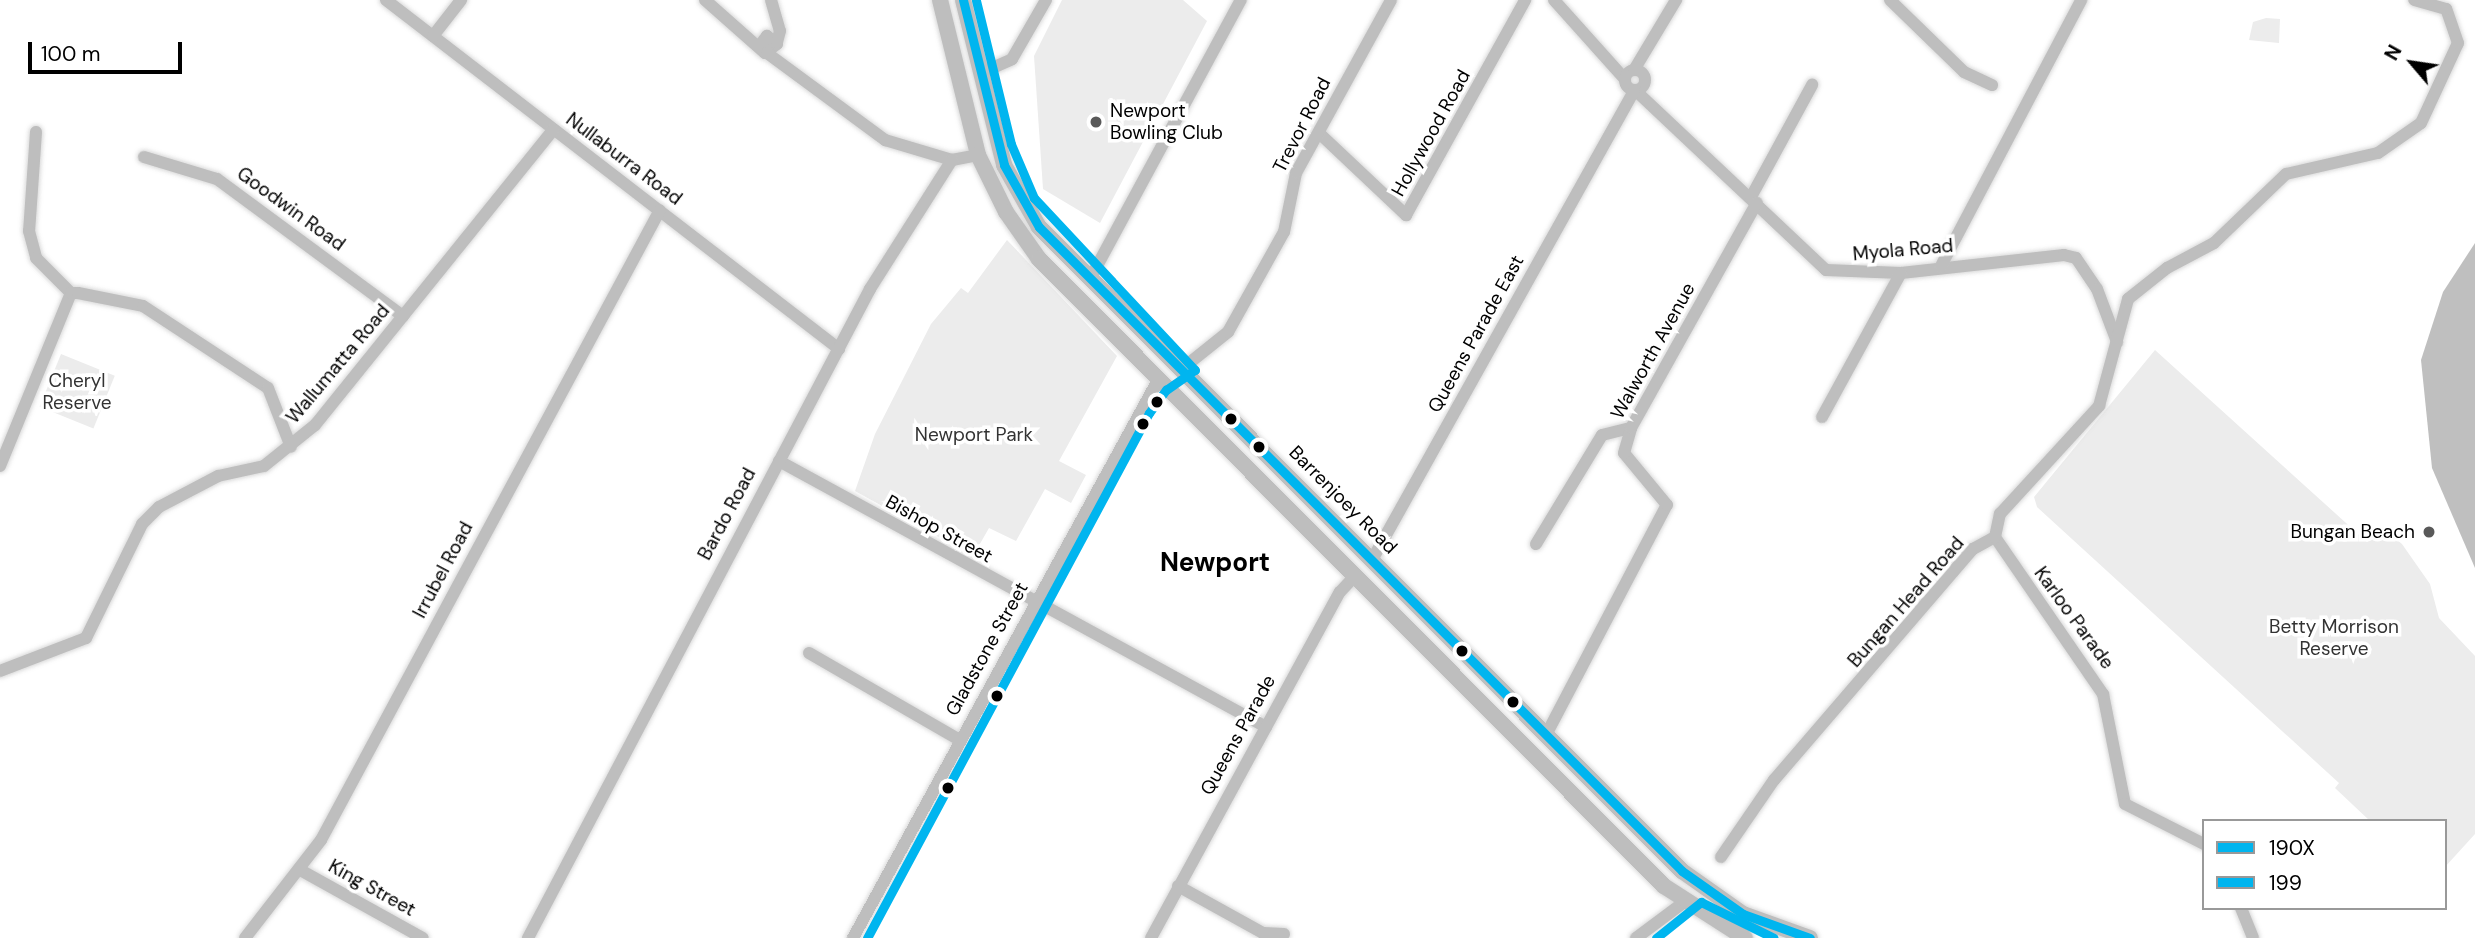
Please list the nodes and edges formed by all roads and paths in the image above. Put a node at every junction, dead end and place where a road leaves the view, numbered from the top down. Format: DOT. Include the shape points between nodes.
graph roads {
  1 [pos="386,0"];
  2 [pos="461,0"];
  3 [pos="705,0"];
  4 [pos="940,0"];
  5 [pos="963,0"];
  6 [pos="1046,0"];
  7 [pos="1241,0"];
  8 [pos="1391,0"];
  9 [pos="1525,0"];
  10 [pos="1554,0"];
  11 [pos="1676,0"];
  12 [pos="1890,0"];
  13 [pos="2081,0"];
  14 [pos="2414,0"];
  15 [pos="772,6"];
  16 [pos="433,36"];
  17 [pos="769,43"];
  18 [pos="951,54"];
  19 [pos="981,73"];
  20 [pos="1635,81"];
  21 [pos="1812,85"];
  22 [pos="1992,85"];
  23 [pos="962,97"];
  24 [pos="553,130"];
  25 [pos="36,132"];
  26 [pos="1319,133"];
  27 [pos="999,148"];
  28 [pos="978,155"];
  29 [pos="144,156"];
  30 [pos="952,160"];
  31 [pos="1754,200"];
  32 [pos="660,210"];
  33 [pos="1941,266"];
  34 [pos="1901,273"];
  35 [pos="1091,277"];
  36 [pos="71,293"];
  37 [pos="1075,294"];
  38 [pos="403,316"];
  39 [pos="2117,342"];
  40 [pos="839,349"];
  41 [pos="1183,368"];
  42 [pos="1158,380"];
  43 [pos="1822,417"];
  44 [pos="1631,428"];
  45 [pos="291,447"];
  46 [pos="779,461"];
  47 [pos="0,466"];
  48 [pos="1995,537"];
  49 [pos="1536,544"];
  50 [pos="1372,560"];
  51 [pos="1355,576"];
  52 [pos="1034,604"];
  53 [pos="809,653"];
  54 [pos="0,671"];
  55 [pos="1266,726"];
  56 [pos="1546,735"];
  57 [pos="958,739"];
  58 [pos="2202,843"];
  59 [pos="1721,857"];
  60 [pos="302,871"];
  61 [pos="1178,886"];
  62 [pos="1700,887"];
  63 [pos="1683,903"];
  64 [pos="2242,910"];
  65 [pos="1284,934"];
  66 [pos="245,938"];
  67 [pos="423,938"];
  68 [pos="528,938"];
  69 [pos="853,938"];
  70 [pos="1151,938"];
  71 [pos="1636,938"];
  72 [pos="1745,938"];
  73 [pos="1810,938"];
  74 [pos="2253,938"];
  1 -- 16 [label="street, Nullaburra Road"];
  2 -- 16 [label="street"];
  3 -- 17 [label="street"];
  4 -- 18 [label="main road"];
  5 -- 19 [label="main road, Barrenjoey Road"];
  6 -- 19 [label="street" via="1012,59"];
  7 -- 35 [label="street"];
  8 -- 26 [label="street, Trevor Road"];
  9 -- 26 [label="street, Hollywood Road" via="1406,215"];
  10 -- 20 [label="street, Myola Road"];
  11 -- 20 [label="street, Queens Parade East"];
  12 -- 22 [label="street" via="1964,72"];
  13 -- 33 [label="street"];
  14 -- 39 [label="street, Bungan Head Road" via="2446,9 2456,21 2458,43 2421,123 2378,153 2286,174 2214,243 2140,287 2128,299"];
  15 -- 17 [label="street"];
  16 -- 24 [label="street, Nullaburra Road"];
  17 -- 30 [label="street" via="796,73 885,140"];
  18 -- 19 [label="main road"];
  18 -- 23 [label="main road"];
  19 -- 23 [label="main road"];
  19 -- 27 [label="main road, Barrenjoey Road"];
  20 -- 31 [label="street, Myola Road"];
  20 -- 50 [label="street, Queens Parade East"];
  21 -- 31 [label="street, Walworth Avenue"];
  23 -- 28 [label="main road"];
  24 -- 32 [label="street, Nullaburra Road"];
  24 -- 38 [label="street, Wallumatta Road"];
  25 -- 36 [label="street" via="29,231 37,258"];
  26 -- 41 [label="street, Trevor Road" via="1292,185 1284,232 1228,332"];
  27 -- 28 [label="main road"];
  27 -- 35 [label="main road, Barrenjoey Road" via="1039,227"];
  28 -- 30 [label="street"];
  28 -- 37 [label="main road" via="1020,234"];
  29 -- 38 [label="street, Goodwin Road" via="217,179"];
  30 -- 40 [label="street, Bardo Road" via="896,243"];
  31 -- 34 [label="street, Myola Road" via="1826,270"];
  31 -- 44 [label="street, Walworth Avenue"];
  32 -- 40 [label="street, Nullaburra Road"];
  32 -- 60 [label="street, Irrubel Road"];
  33 -- 34 [label="street, Myola Road"];
  33 -- 39 [label="street, Myola Road" via="2077,258"];
  34 -- 43 [label="street"];
  35 -- 37 [label="main road"];
  35 -- 41 [label="main road, Barrenjoey Road"];
  36 -- 45 [label="street" via="143,306 268,388"];
  36 -- 47 [label="street"];
  37 -- 42 [label="main road"];
  38 -- 45 [label="street, Wallumatta Road"];
  39 -- 48 [label="street, Bungan Head Road" via="2099,406 2000,514"];
  40 -- 46 [label="street, Bardo Road"];
  41 -- 42 [label="main road"];
  41 -- 50 [label="main road, Barrenjoey Road"];
  42 -- 51 [label="main road"];
  42 -- 52 [label="street, Gladstone Street"];
  44 -- 49 [label="street" via="1602,435"];
  44 -- 56 [label="street, Walworth Avenue" via="1624,453 1667,505"];
  45 -- 54 [label="street, Wallumatta Road" via="264,466 218,476 159,507 142,524 86,638"];
  46 -- 52 [label="street, Bishop Street"];
  46 -- 68 [label="street, Bardo Road"];
  48 -- 58 [label="street, Karloo Parade" via="2104,694 2125,804"];
  48 -- 59 [label="street, Bungan Head Road" via="1973,549 1774,780"];
  50 -- 51 [label="main road, Queens Parade"];
  50 -- 56 [label="main road, Barrenjoey Road"];
  51 -- 55 [label="street, Queens Parade"];
  51 -- 63 [label="main road"];
  52 -- 55 [label="street, Bishop Street"];
  52 -- 57 [label="street, Gladstone Street"];
  53 -- 57 [label="street"];
  55 -- 61 [label="street, Queens Parade"];
  56 -- 62 [label="main road, Barrenjoey Road"];
  57 -- 69 [label="street, Gladstone Street"];
  60 -- 66 [label="street, Irrubel Road"];
  60 -- 67 [label="street, King Street"];
  61 -- 65 [label="street" via="1263,933"];
  61 -- 70 [label="street, Queens Parade"];
  62 -- 63 [label="main road"];
  62 -- 73 [label="main road, Barrenjoey Road" via="1743,914"];
  63 -- 71 [label="street"];
  63 -- 72 [label="main road"];
  64 -- 74 [label="street"];
}
